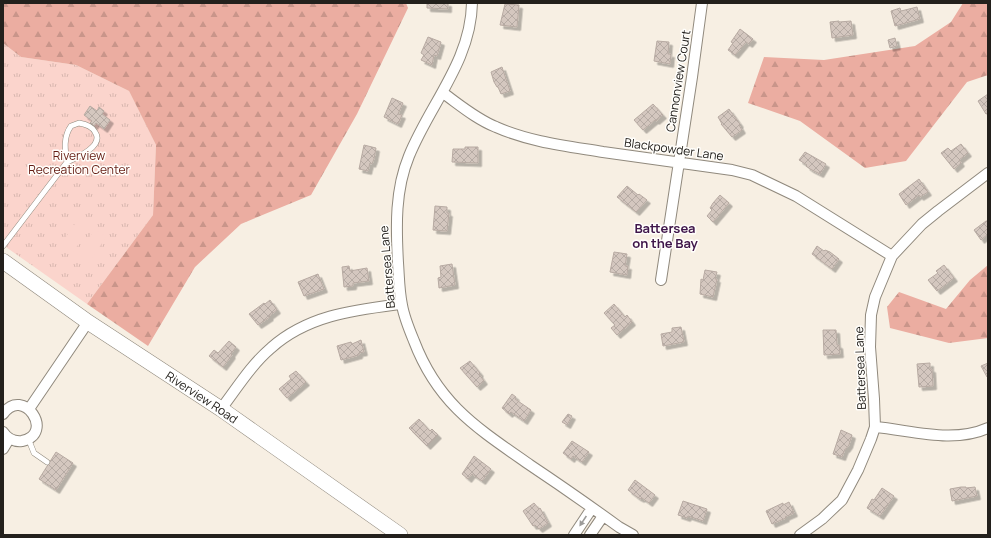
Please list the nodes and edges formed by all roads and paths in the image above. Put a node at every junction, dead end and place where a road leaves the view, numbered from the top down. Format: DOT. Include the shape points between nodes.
graph roads {
  1 [pos="472,3"];
  2 [pos="702,3"];
  3 [pos="443,93"];
  4 [pos="66,162"];
  5 [pos="679,163"];
  6 [pos="988,173"];
  7 [pos="3,246"];
  8 [pos="892,256"];
  9 [pos="3,260"];
  10 [pos="661,280"];
  11 [pos="402,304"];
  12 [pos="88,322"];
  13 [pos="29,409"];
  14 [pos="221,409"];
  15 [pos="3,414"];
  16 [pos="875,427"];
  17 [pos="988,428"];
  18 [pos="6,436"];
  19 [pos="28,438"];
  20 [pos="3,449"];
  21 [pos="47,462"];
  22 [pos="592,508"];
  23 [pos="603,516"];
  24 [pos="400,535"];
  25 [pos="574,535"];
  26 [pos="590,535"];
  27 [pos="633,535"];
  28 [pos="800,535"];
  1 -- 3 [label="street, Battersea Lane" via="468,36"];
  2 -- 5 [label="street, Cannonview Court"];
  3 -- 5 [label="street, Blackpowder Lane" via="478,118 514,134 541,142"];
  3 -- 11 [label="street, Battersea Lane" via="418,136 401,185 396,228"];
  4 -- 4 [label="lane" via="81,156 93,146 97,141 94,130 79,123 71,126 64,145"];
  4 -- 7 [label="lane"];
  5 -- 8 [label="street, Blackpowder Lane" via="752,175 796,196"];
  5 -- 10 [label="street, Cannonview Court"];
  6 -- 8 [label="street, Battersea Lane" via="938,211"];
  8 -- 16 [label="street, Battersea Lane" via="874,297 871,315 870,347"];
  9 -- 12 [label="street, Riverview Road"];
  11 -- 14 [label="street" via="325,317 299,328 262,356"];
  11 -- 22 [label="street, Battersea Lane" via="424,365 441,392 457,410 495,441"];
  12 -- 13 [label="street"];
  12 -- 14 [label="street, Riverview Road"];
  13 -- 15 [label="street" via="15,406"];
  13 -- 19 [label="street" via="34,414 36,424 34,432"];
  14 -- 24 [label="street, Riverview Road"];
  16 -- 17 [label="street" via="938,435 967,435"];
  16 -- 28 [label="street, Battersea Lane" via="865,455 842,500"];
  18 -- 19 [label="street" via="18,441"];
  18 -- 20 [label="street"];
  19 -- 21 [label="lane" via="34,453"];
  22 -- 23 [label="street, Battersea Lane"];
  22 -- 25 [label="street, one-way"];
  23 -- 26 [label="street"];
  23 -- 27 [label="street, Battersea Lane"];
}
